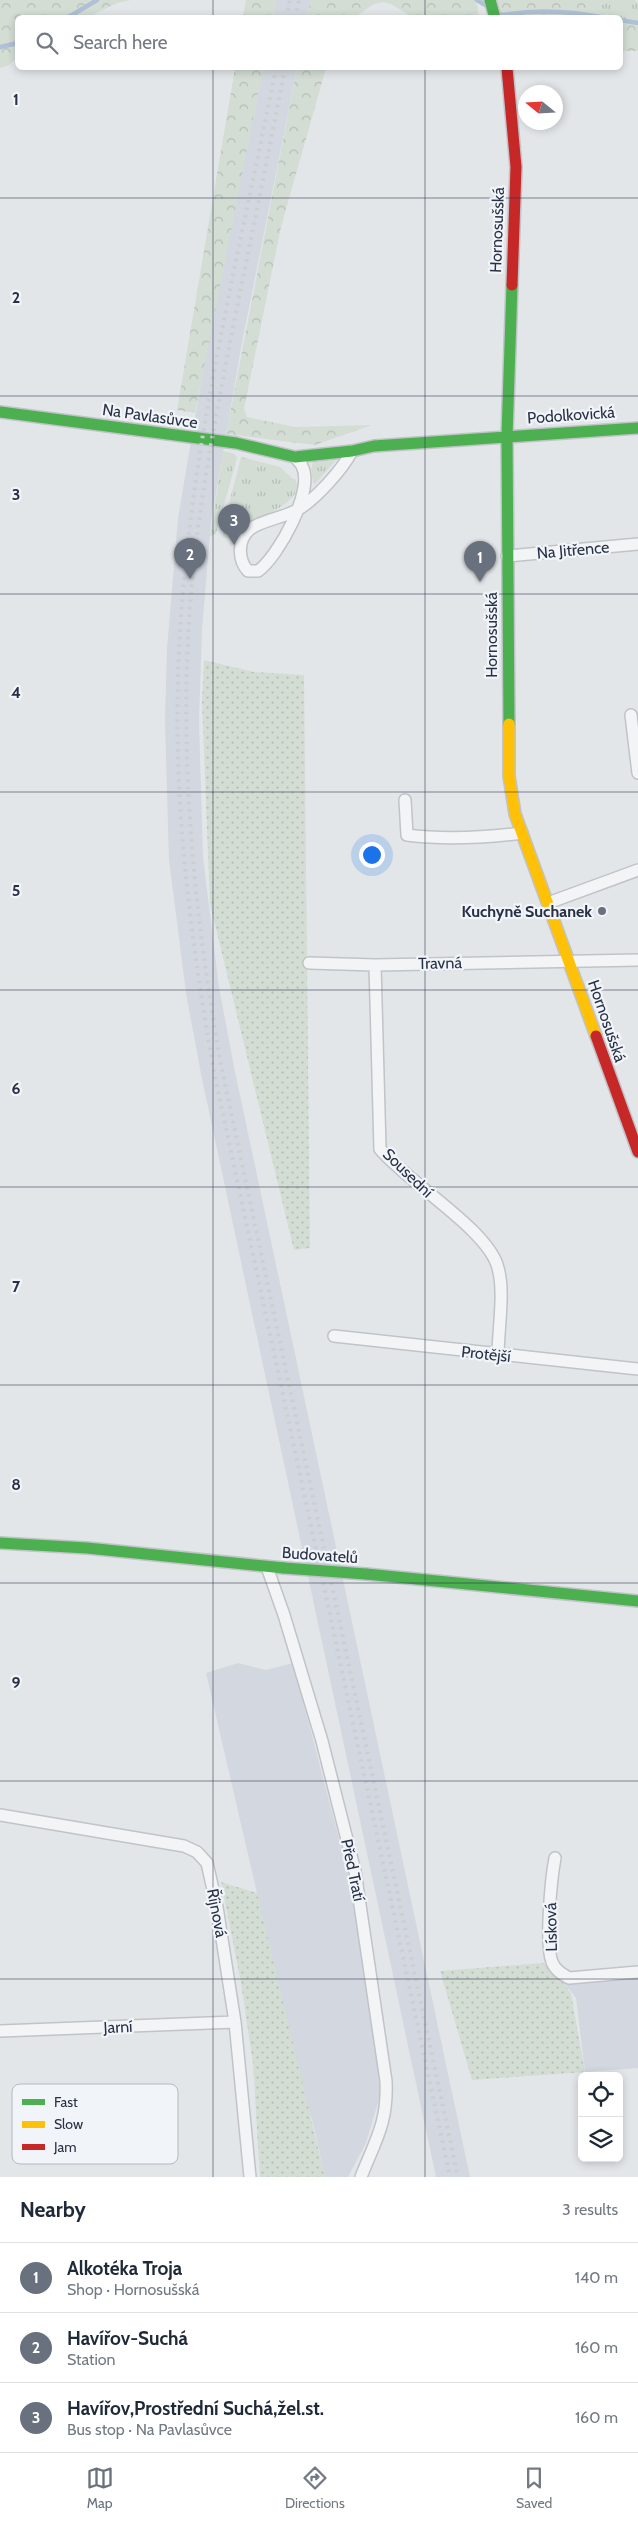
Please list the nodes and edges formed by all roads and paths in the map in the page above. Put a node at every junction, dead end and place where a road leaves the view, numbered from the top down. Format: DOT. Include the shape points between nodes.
graph roads {
  1 [pos="490,0"];
  2 [pos="494,15"];
  3 [pos="507,70"];
  4 [pos="0,412"];
  5 [pos="638,428"];
  6 [pos="507,436"];
  7 [pos="352,451"];
  8 [pos="294,457"];
  9 [pos="298,510"];
  10 [pos="638,544"];
  11 [pos="507,556"];
  12 [pos="631,715"];
  13 [pos="638,773"];
  14 [pos="405,800"];
  15 [pos="522,833"];
  16 [pos="638,870"];
  17 [pos="548,903"];
  18 [pos="638,960"];
  19 [pos="570,961"];
  20 [pos="309,963"];
  21 [pos="375,964"];
  22 [pos="638,1152"];
  23 [pos="334,1336"];
  24 [pos="498,1356"];
  25 [pos="638,1369"];
  26 [pos="0,1543"];
  27 [pos="266,1567"];
  28 [pos="638,1601"];
  29 [pos="0,1815"];
  30 [pos="555,1858"];
  31 [pos="638,1972"];
  32 [pos="236,2022"];
  33 [pos="0,2031"];
  34 [pos="250,2177"];
  35 [pos="361,2177"];
  1 -- 2 [label="street"];
  3 -- 6 [label="street, Hornosušská" via="516,167"];
  4 -- 8 [label="street, Na Pavlasůvce" via="236,444"];
  5 -- 6 [label="street, Podolkovická"];
  6 -- 7 [label="street" via="374,446"];
  6 -- 11 [label="street, Hornosušská"];
  7 -- 8 [label="street, Na Pavlasůvce"];
  7 -- 9 [label="street" via="321,490"];
  8 -- 9 [label="street" via="303,467 304,483"];
  9 -- 9 [label="street" via="250,530 242,542 240,554 248,571 258,571 274,554"];
  10 -- 11 [label="street, Na Jitřence"];
  11 -- 15 [label="street, Hornosušská" via="509,776 515,814"];
  12 -- 13 [label="street"];
  14 -- 15 [label="street" via="407,835 476,839"];
  15 -- 17 [label="street, Hornosušská"];
  16 -- 17 [label="street"];
  17 -- 19 [label="street, Hornosušská"];
  18 -- 19 [label="street, Travná"];
  19 -- 21 [label="street, Travná"];
  19 -- 22 [label="street, Hornosušská"];
  20 -- 21 [label="street, Travná"];
  21 -- 24 [label="street, Sousední" via="380,1149 475,1234 496,1260 500,1280"];
  23 -- 24 [label="street, Protější"];
  24 -- 25 [label="street, Protější"];
  26 -- 27 [label="street, Budovatelů" via="87,1548"];
  27 -- 28 [label="street, Budovatelů, bridge"];
  27 -- 35 [label="street, Před Tratí" via="319,1732 355,1871 387,2101 384,2122"];
  29 -- 32 [label="street, Říjnová" via="184,1846 196,1852 207,1863"];
  30 -- 31 [label="street, Lísková" via="550,1888 551,1957 555,1968 568,1978"];
  32 -- 33 [label="street, Jarní"];
  32 -- 34 [label="street, Říjnová"];
}
